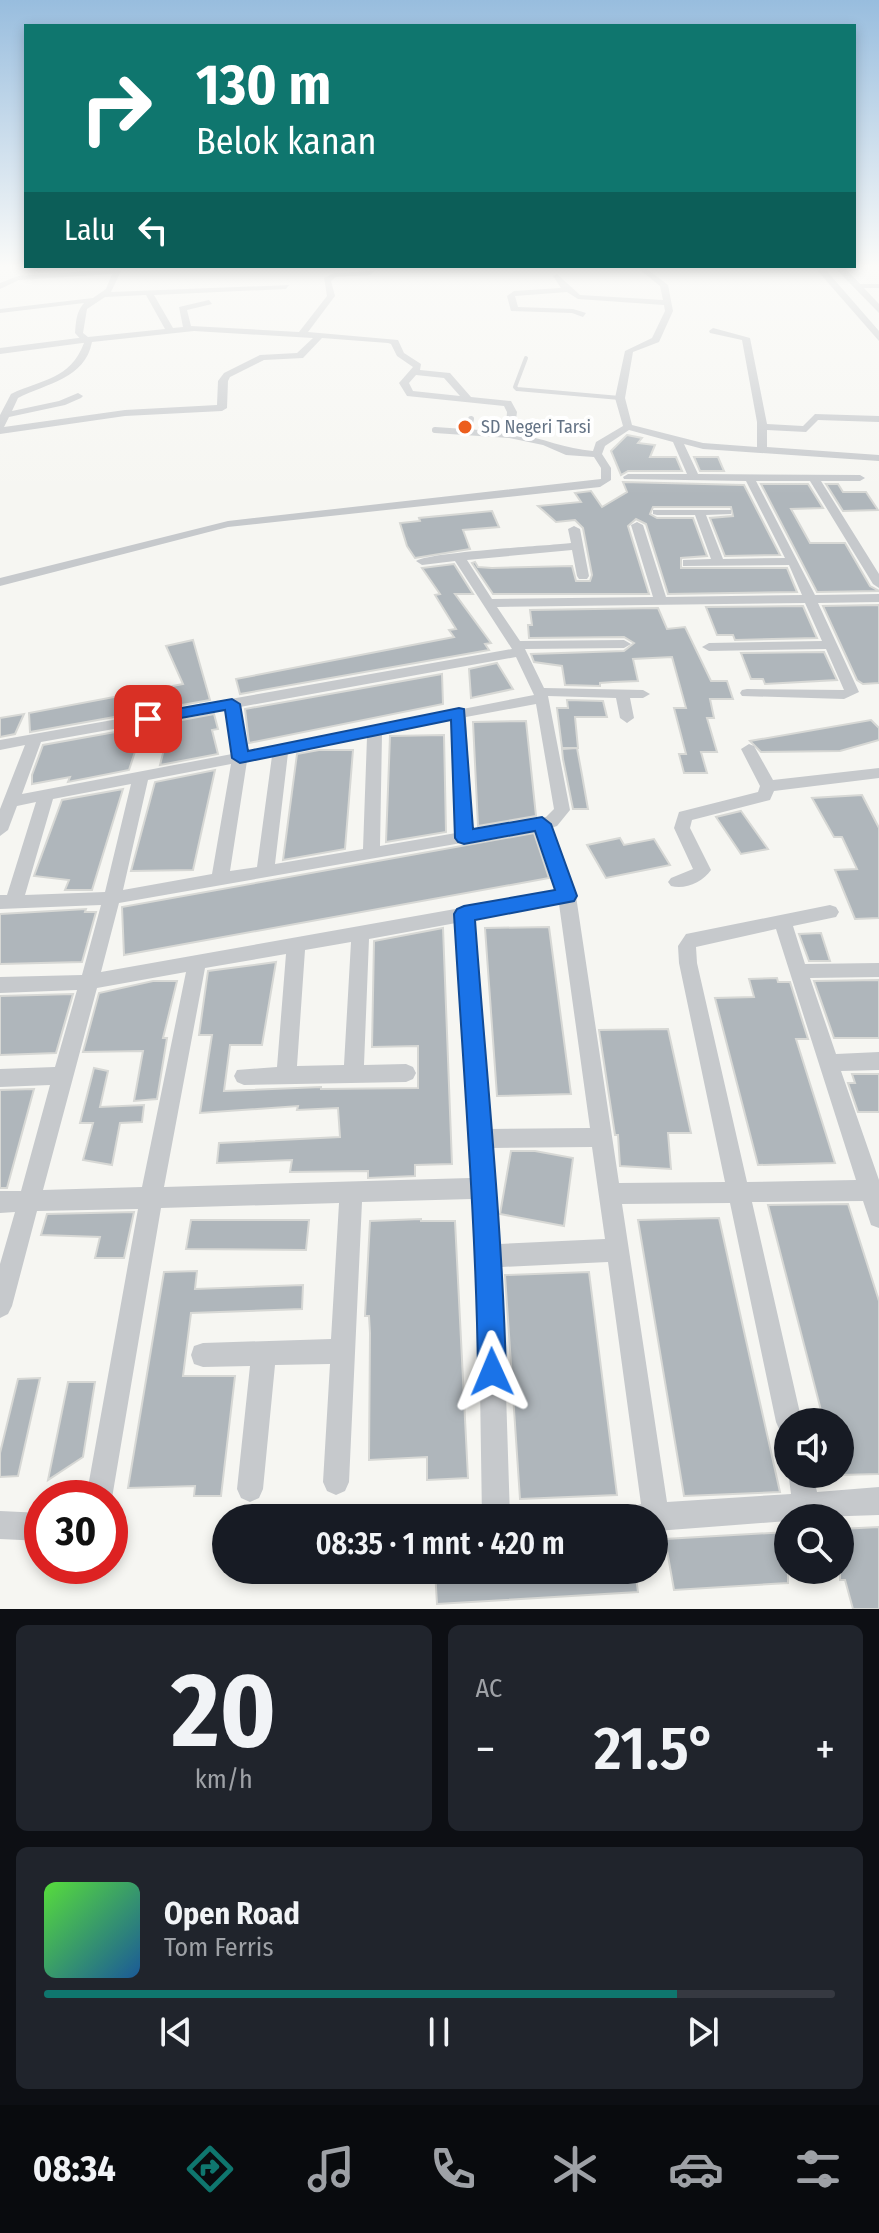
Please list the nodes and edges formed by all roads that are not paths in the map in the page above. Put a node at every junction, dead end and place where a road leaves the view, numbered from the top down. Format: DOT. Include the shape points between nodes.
graph roads {
  1 [pos="54,344"];
  2 [pos="87,344"];
  3 [pos="314,344"];
  4 [pos="394,344"];
  5 [pos="646,344"];
  6 [pos="747,344"];
  7 [pos="0,351"];
  8 [pos="526,358"];
  9 [pos="414,372"];
  10 [pos="78,396"];
  11 [pos="467,398"];
  12 [pos="620,398"];
  13 [pos="6,415"];
  14 [pos="471,419"];
  15 [pos="879,419"];
  16 [pos="628,427"];
  17 [pos="762,427"];
  18 [pos="0,428"];
  19 [pos="435,430"];
  20 [pos="468,432"];
  21 [pos="509,432"];
  22 [pos="678,442"];
  23 [pos="762,450"];
  24 [pos="597,454"];
  25 [pos="879,458"];
  26 [pos="628,477"];
  27 [pos="694,477"];
  28 [pos="749,477"];
  29 [pos="814,478"];
  30 [pos="860,478"];
  31 [pos="657,512"];
  32 [pos="699,512"];
  33 [pos="727,512"];
  34 [pos="637,525"];
  35 [pos="574,529"];
  36 [pos="579,546"];
  37 [pos="458,556"];
  38 [pos="422,561"];
  39 [pos="793,561"];
  40 [pos="687,563"];
  41 [pos="719,563"];
  42 [pos="583,576"];
  43 [pos="0,582"];
  44 [pos="879,584"];
  45 [pos="879,598"];
  46 [pos="809,600"];
  47 [pos="661,601"];
  48 [pos="488,603"];
  49 [pos="624,644"];
  50 [pos="830,645"];
  51 [pos="709,647"];
  52 [pos="518,649"];
  53 [pos="747,693"];
  54 [pos="622,694"];
  55 [pos="643,694"];
  56 [pos="541,695"];
  57 [pos="232,704"];
  58 [pos="459,713"];
  59 [pos="627,718"];
  60 [pos="375,729"];
  61 [pos="35,739"];
  62 [pos="0,745"];
  63 [pos="281,748"];
  64 [pos="749,749"];
  65 [pos="240,758"];
  66 [pos="141,775"];
  67 [pos="877,777"];
  68 [pos="768,786"];
  69 [pos="47,794"];
  70 [pos="10,802"];
  71 [pos="542,824"];
  72 [pos="0,830"];
  73 [pos="464,838"];
  74 [pos="371,854"];
  75 [pos="265,872"];
  76 [pos="220,880"];
  77 [pos="677,882"];
  78 [pos="567,896"];
  79 [pos="112,898"];
  80 [pos="7,902"];
  81 [pos="830,912"];
  82 [pos="464,914"];
  83 [pos="782,921"];
  84 [pos="360,933"];
  85 [pos="296,944"];
  86 [pos="197,962"];
  87 [pos="879,970"];
  88 [pos="799,971"];
  89 [pos="88,982"];
  90 [pos="0,985"];
  91 [pos="879,1061"];
  92 [pos="829,1063"];
  93 [pos="406,1073"];
  94 [pos="354,1074"];
  95 [pos="286,1075"];
  96 [pos="63,1076"];
  97 [pos="244,1076"];
  98 [pos="0,1078"];
  99 [pos="603,1137"];
  100 [pos="480,1139"];
  101 [pos="482,1188"];
  102 [pos="875,1190"];
  103 [pos="737,1192"];
  104 [pos="351,1193"];
  105 [pos="611,1194"];
  106 [pos="151,1199"];
  107 [pos="28,1201"];
  108 [pos="0,1202"];
  109 [pos="879,1217"];
  110 [pos="618,1250"];
  111 [pos="490,1256"];
  112 [pos="0,1306"];
  113 [pos="341,1351"];
  114 [pos="264,1353"];
  115 [pos="203,1355"];
  116 [pos="786,1408"];
  117 [pos="102,1480"];
  118 [pos="336,1482"];
  119 [pos="250,1489"];
  120 [pos="879,1501"];
  121 [pos="496,1504"];
  122 [pos="647,1504"];
  123 [pos="836,1504"];
  124 [pos="774,1508"];
  125 [pos="668,1516"];
  126 [pos="0,1525"];
  127 [pos="24,1526"];
  1 -- 7 [label="street"];
  2 -- 13 [label="street" via="78,367 14,396"];
  3 -- 18 [label="street" via="301,357 267,356 227,375 222,408"];
  4 -- 9 [label="street" via="417,365"];
  5 -- 12 [label="street" via="629,351"];
  6 -- 17 [label="street"];
  8 -- 12 [label="lane" via="517,389"];
  9 -- 11 [label="street" via="447,375"];
  9 -- 11 [label="street" via="404,383 410,394"];
  10 -- 13 [label="street"];
  11 -- 21 [label="street" via="510,404"];
  12 -- 16 [label="street"];
  13 -- 18 [label="street"];
  14 -- 20 [label="lane"];
  15 -- 17 [label="street" via="815,417 806,429"];
  16 -- 22 [label="street"];
  16 -- 24 [label="street" via="600,444"];
  17 -- 23 [label="street"];
  19 -- 20 [label="lane"];
  20 -- 21 [label="lane"];
  21 -- 24 [label="street" via="566,452"];
  22 -- 23 [label="street"];
  22 -- 27 [label="street"];
  23 -- 25 [label="street"];
  24 -- 43 [label="street" via="606,480 595,486 228,524"];
  26 -- 27 [label="street"];
  27 -- 28 [label="street"];
  28 -- 29 [label="street"];
  28 -- 39 [label="street"];
  29 -- 30 [label="street"];
  29 -- 44 [label="street"];
  31 -- 32 [label="street"];
  32 -- 33 [label="street"];
  32 -- 41 [label="street"];
  34 -- 47 [label="street"];
  35 -- 36 [label="street"];
  36 -- 37 [label="street"];
  36 -- 42 [label="street"];
  37 -- 38 [label="street"];
  37 -- 48 [label="street"];
  39 -- 41 [label="street"];
  39 -- 46 [label="street"];
  40 -- 41 [label="street"];
  45 -- 46 [label="street"];
  46 -- 47 [label="street"];
  46 -- 50 [label="street"];
  47 -- 48 [label="street"];
  48 -- 52 [label="street"];
  49 -- 52 [label="street"];
  50 -- 51 [label="street"];
  50 -- 53 [label="street" via="852,688 849,694"];
  52 -- 56 [label="street"];
  52 -- 57 [label="street"];
  54 -- 55 [label="street"];
  54 -- 56 [label="street"];
  54 -- 59 [label="street"];
  56 -- 58 [label="street"];
  56 -- 71 [label="street" via="562,810"];
  57 -- 61 [label="street"];
  57 -- 65 [label="street"];
  58 -- 60 [label="street"];
  58 -- 73 [label="street"];
  60 -- 63 [label="street"];
  60 -- 74 [label="street"];
  61 -- 62 [label="street"];
  61 -- 70 [label="street"];
  63 -- 65 [label="street"];
  63 -- 75 [label="street"];
  64 -- 68 [label="street"];
  65 -- 66 [label="street"];
  65 -- 76 [label="street"];
  66 -- 69 [label="street"];
  66 -- 79 [label="street"];
  67 -- 68 [label="street"];
  68 -- 77 [label="street" via="764,796 685,816 682,828 702,870"];
  69 -- 70 [label="street"];
  69 -- 80 [label="street"];
  70 -- 72 [label="street"];
  71 -- 73 [label="street"];
  71 -- 78 [label="street"];
  73 -- 74 [label="street"];
  74 -- 75 [label="street"];
  75 -- 76 [label="street"];
  76 -- 79 [label="street"];
  78 -- 82 [label="street"];
  78 -- 99 [label="street"];
  79 -- 80 [label="street"];
  79 -- 89 [label="street"];
  81 -- 83 [label="street"];
  82 -- 84 [label="street"];
  82 -- 100 [label="street"];
  83 -- 88 [label="street"];
  83 -- 103 [label="street" via="692,939 687,946"];
  84 -- 85 [label="street"];
  84 -- 94 [label="street"];
  85 -- 86 [label="street"];
  85 -- 95 [label="street"];
  86 -- 89 [label="street"];
  86 -- 106 [label="street"];
  87 -- 88 [label="street"];
  88 -- 92 [label="street"];
  89 -- 90 [label="street"];
  89 -- 96 [label="street"];
  91 -- 92 [label="street"];
  92 -- 102 [label="street"];
  93 -- 94 [label="street"];
  94 -- 95 [label="street"];
  95 -- 97 [label="street"];
  96 -- 98 [label="street"];
  96 -- 107 [label="street"];
  99 -- 100 [label="street"];
  99 -- 105 [label="street"];
  100 -- 101 [label="street"];
  101 -- 104 [label="street"];
  101 -- 111 [label="street"];
  102 -- 103 [label="street"];
  102 -- 109 [label="street"];
  103 -- 105 [label="street"];
  103 -- 116 [label="street"];
  104 -- 106 [label="street"];
  104 -- 113 [label="street"];
  105 -- 110 [label="street"];
  106 -- 107 [label="street"];
  106 -- 117 [label="street"];
  107 -- 108 [label="street"];
  107 -- 112 [label="street"];
  110 -- 111 [label="street"];
  110 -- 122 [label="street"];
  111 -- 121 [label="street"];
  113 -- 114 [label="street"];
  113 -- 118 [label="street"];
  114 -- 115 [label="street"];
  114 -- 119 [label="street"];
  120 -- 123 [label="street"];
  124 -- 125 [label="street"];
  126 -- 127 [label="street"];
}
